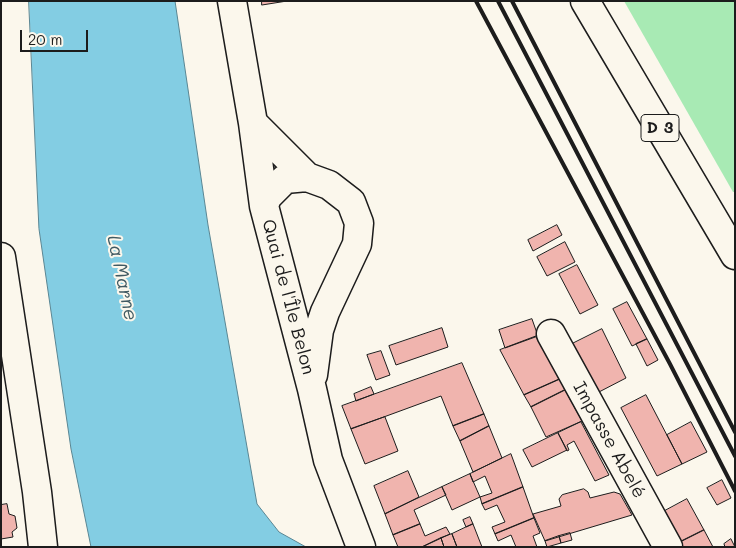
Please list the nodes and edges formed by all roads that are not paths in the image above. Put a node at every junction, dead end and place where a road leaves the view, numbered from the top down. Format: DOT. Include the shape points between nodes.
graph roads {
  1 [pos="232,1"];
  2 [pos="585,1"];
  3 [pos="254,123"];
  4 [pos="307,177"];
  5 [pos="264,206"];
  6 [pos="733,253"];
  7 [pos="1,258"];
  8 [pos="551,334"];
  9 [pos="312,389"];
  10 [pos="43,547"];
  11 [pos="361,547"];
  12 [pos="668,547"];
  1 -- 3 [label="street, Quai de l'Île Belon"];
  2 -- 6 [label="street, D 3"];
  3 -- 4 [label="street, Quai de l'Île Belon"];
  3 -- 5 [label="street, Quai de l'Île Belon"];
  4 -- 5 [label="street, Quai de l'Île Belon" via="285,179 267,196"];
  4 -- 9 [label="street, Quai de l'Île Belon" via="329,185 352,202 360,223 357,244 319,330"];
  5 -- 9 [label="street, Quai de l'Île Belon"];
  7 -- 10 [label="street"];
  8 -- 12 [label="street, Impasse Abelé"];
  9 -- 11 [label="street, Quai de l'Île Belon" via="328,460"];
}
